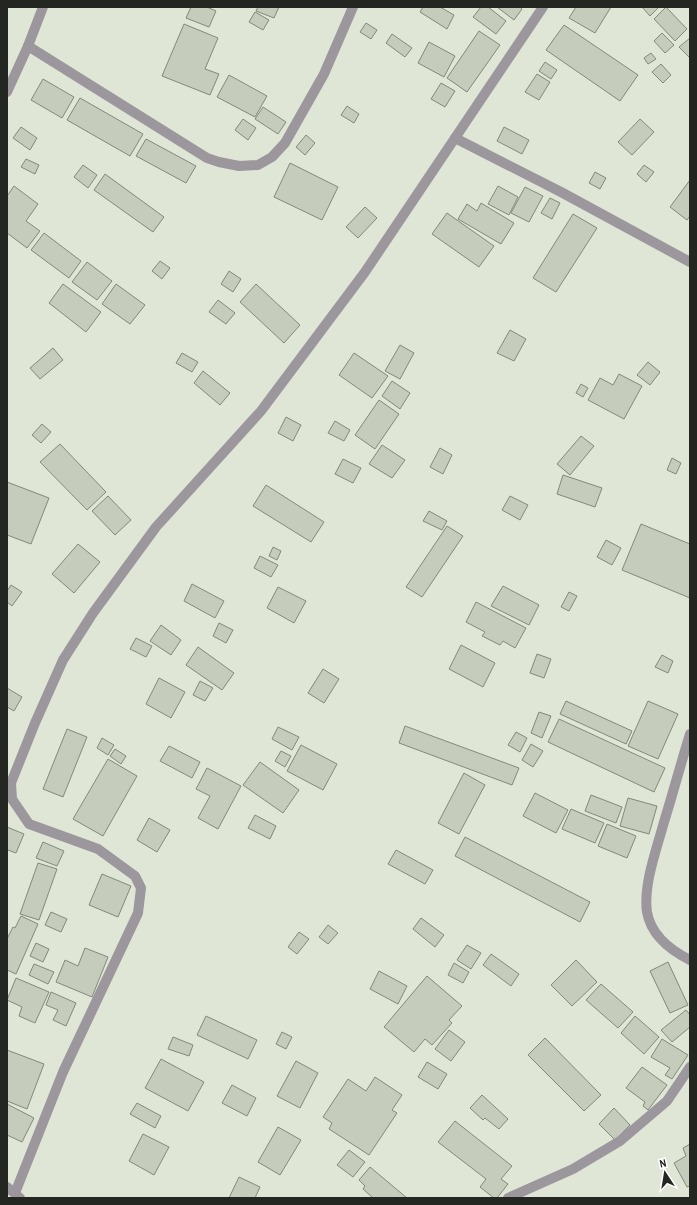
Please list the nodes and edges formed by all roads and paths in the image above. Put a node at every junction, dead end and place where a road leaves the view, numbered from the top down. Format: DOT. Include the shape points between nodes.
graph roads {
  1 [pos="43,7"];
  2 [pos="354,7"];
  3 [pos="543,7"];
  4 [pos="28,46"];
  5 [pos="7,92"];
  6 [pos="455,138"];
  7 [pos="690,262"];
  8 [pos="690,734"];
  9 [pos="690,960"];
  10 [pos="690,1067"];
  11 [pos="14,1193"];
  12 [pos="508,1198"];
  1 -- 4 [label="street"];
  2 -- 4 [label="street" via="324,74 285,143 272,157 258,165 239,166 207,158"];
  3 -- 6 [label="street"];
  4 -- 5 [label="street"];
  6 -- 7 [label="street"];
  6 -- 11 [label="street" via="365,272 261,411 156,527 93,613 63,660 35,723 11,783 12,799 29,824 98,849 135,876 141,888 138,913 63,1072"];
  8 -- 9 [label="street" via="647,888 647,912 655,933 675,952"];
  10 -- 12 [label="street" via="668,1101 620,1141 573,1169"];
}
